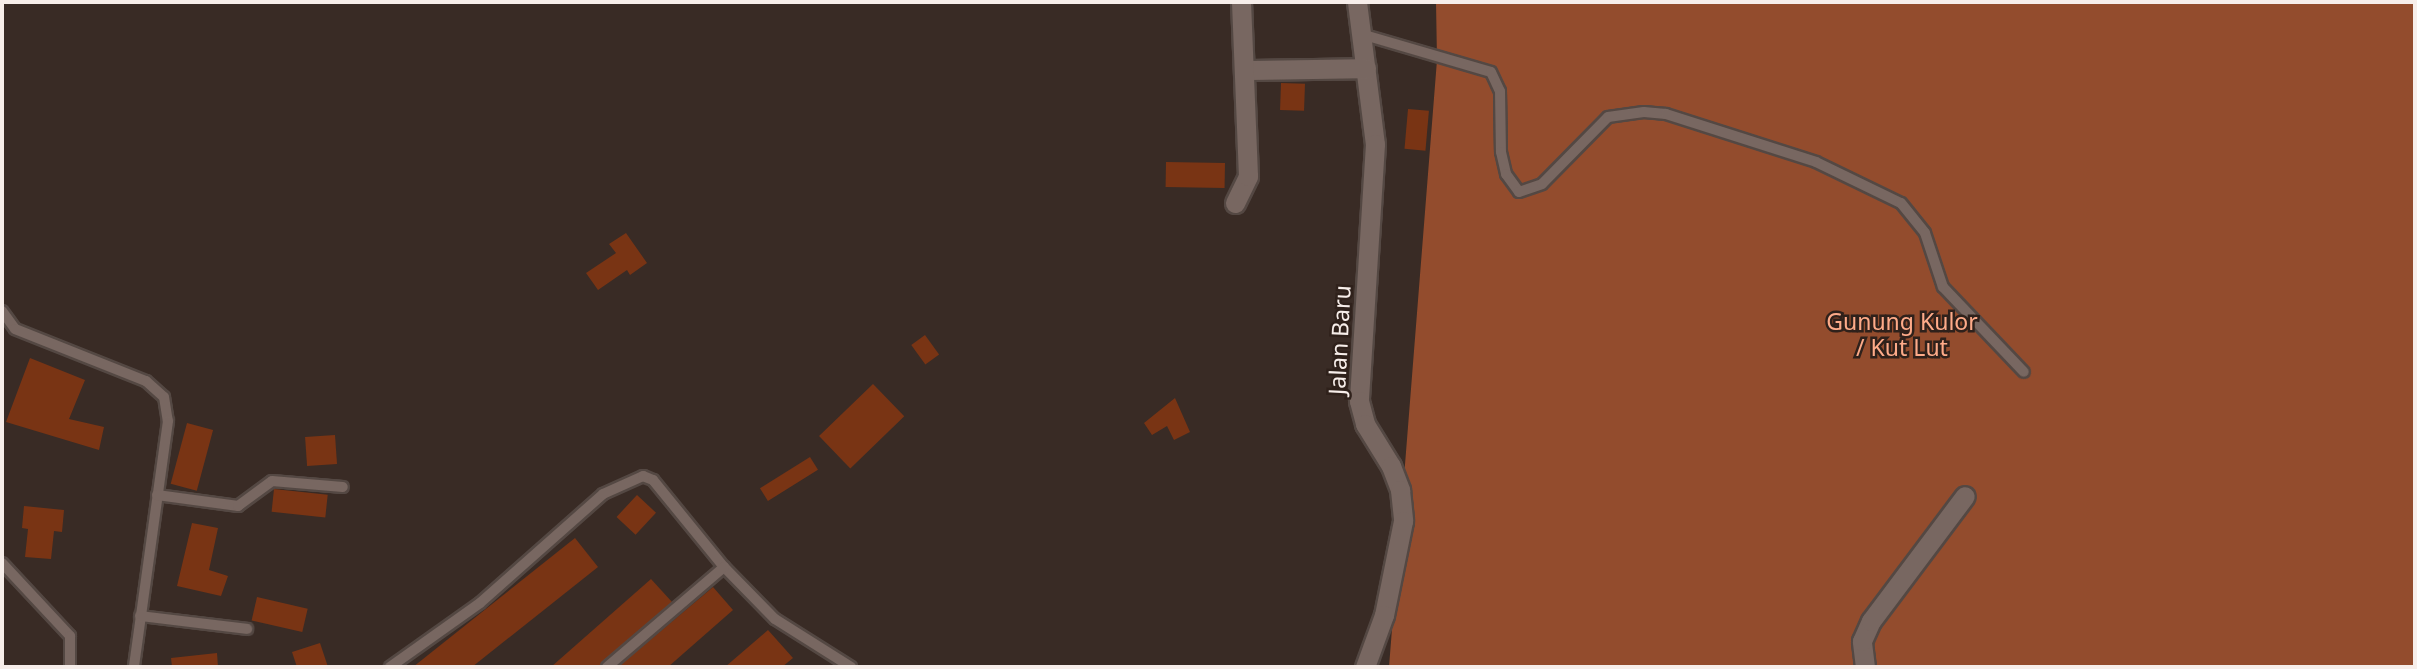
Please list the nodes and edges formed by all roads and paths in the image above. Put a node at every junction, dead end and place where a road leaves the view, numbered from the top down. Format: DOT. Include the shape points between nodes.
graph roads {
  1 [pos="1241,2"];
  2 [pos="1357,2"];
  3 [pos="1361,34"];
  4 [pos="1366,68"];
  5 [pos="1244,71"];
  6 [pos="1235,203"];
  7 [pos="2,311"];
  8 [pos="2024,372"];
  9 [pos="343,487"];
  10 [pos="157,495"];
  11 [pos="1965,496"];
  12 [pos="2,563"];
  13 [pos="724,567"];
  14 [pos="140,616"];
  15 [pos="247,629"];
  16 [pos="70,667"];
  17 [pos="134,667"];
  18 [pos="390,667"];
  19 [pos="607,667"];
  20 [pos="851,667"];
  21 [pos="1365,667"];
  22 [pos="1865,667"];
  1 -- 5 [label="street"];
  2 -- 3 [label="street, Jalan Baru"];
  3 -- 4 [label="street, Jalan Baru"];
  3 -- 8 [label="lane" via="1491,72 1499,84 1506,174 1519,192 1542,184 1608,117 1644,112 1665,114 1816,162 1901,202 1924,233 1942,287"];
  4 -- 5 [label="street"];
  4 -- 21 [label="street, Jalan Baru" via="1374,184 1359,401 1365,424 1396,478 1403,522 1384,615"];
  5 -- 6 [label="street" via="1248,176 1247,188"];
  7 -- 10 [label="lane" via="7,324 24,334 158,388 168,411"];
  9 -- 10 [label="lane" via="272,481 238,506"];
  10 -- 14 [label="lane"];
  11 -- 22 [label="street" via="1871,621 1862,640"];
  12 -- 16 [label="lane" via="70,636"];
  13 -- 18 [label="lane" via="653,480 633,478 603,494 506,582"];
  13 -- 19 [label="lane"];
  13 -- 20 [label="lane" via="775,619"];
  14 -- 15 [label="lane"];
  14 -- 17 [label="lane"];
}
